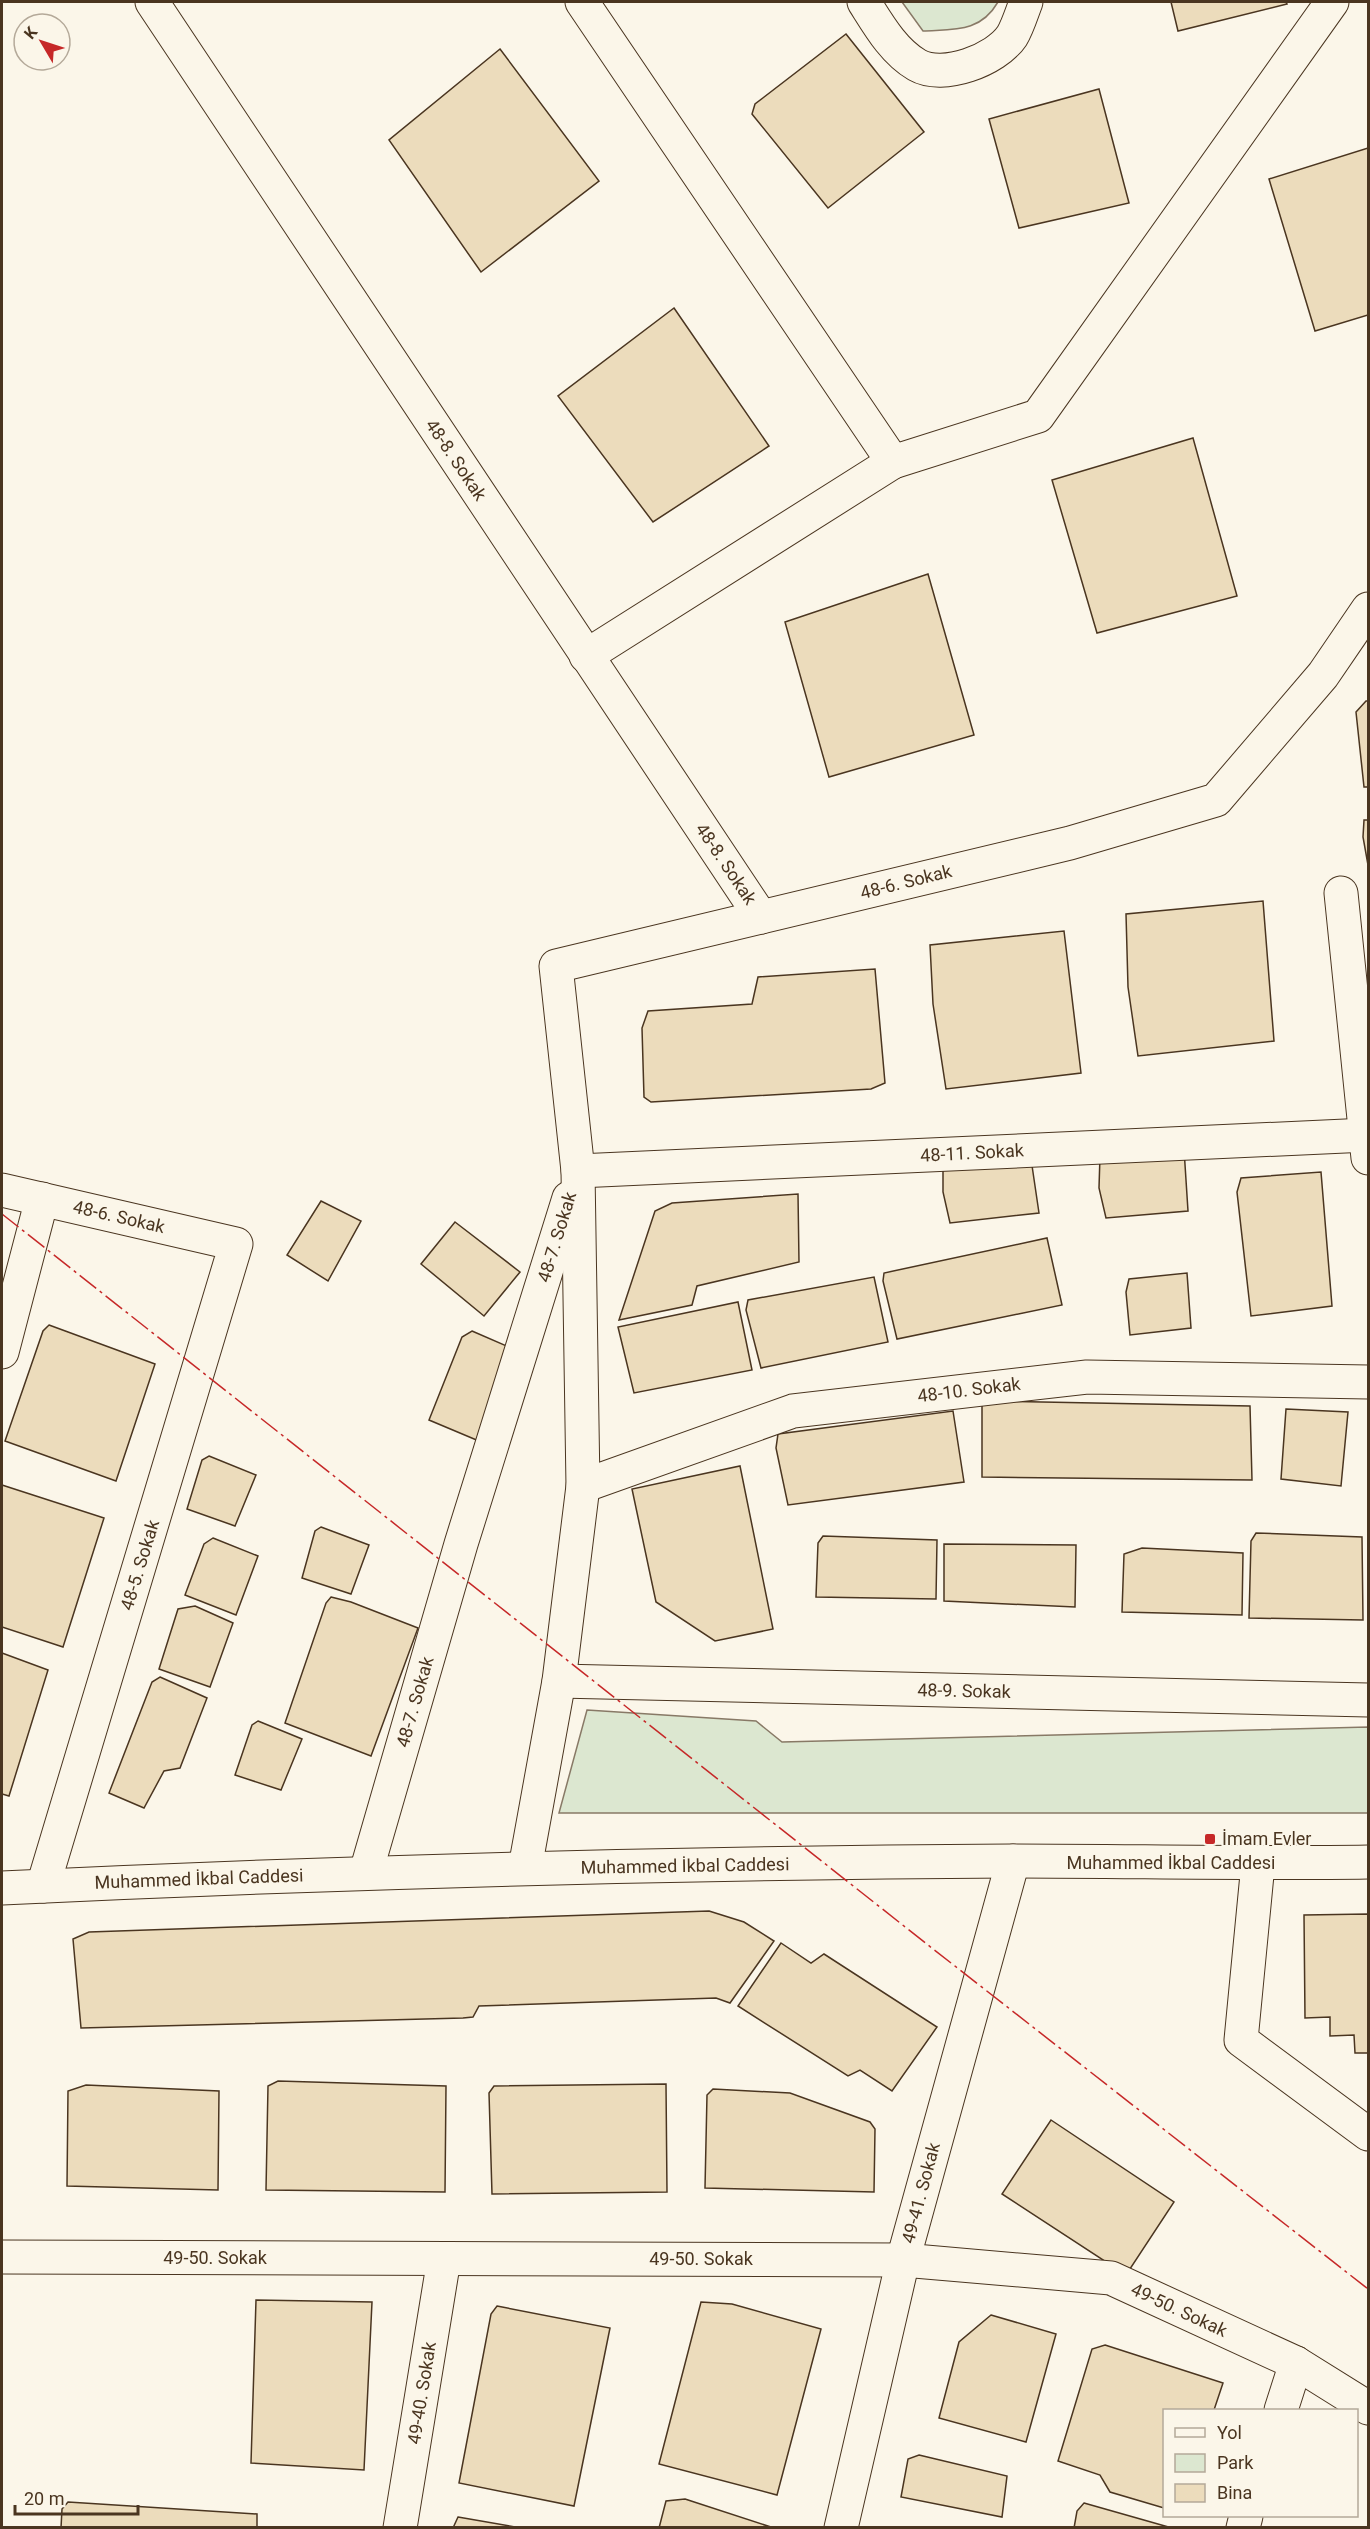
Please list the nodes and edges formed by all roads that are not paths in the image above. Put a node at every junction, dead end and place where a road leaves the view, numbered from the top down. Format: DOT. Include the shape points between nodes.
graph roads {
  1 [pos="152,2"];
  2 [pos="582,2"];
  3 [pos="864,2"];
  4 [pos="1026,2"];
  5 [pos="1332,2"];
  6 [pos="892,462"];
  7 [pos="1368,609"];
  8 [pos="586,656"];
  9 [pos="1341,893"];
  10 [pos="761,917"];
  11 [pos="1368,1146"];
  12 [pos="578,1171"];
  13 [pos="2,1190"];
  14 [pos="42,1200"];
  15 [pos="236,1244"];
  16 [pos="2,1352"];
  17 [pos="1368,1382"];
  18 [pos="583,1486"];
  19 [pos="559,1681"];
  20 [pos="1368,1700"];
  21 [pos="1012,1861"];
  22 [pos="1368,1862"];
  23 [pos="1258,1864"];
  24 [pos="525,1868"];
  25 [pos="366,1872"];
  26 [pos="43,1886"];
  27 [pos="2,1888"];
  28 [pos="1368,2134"];
  29 [pos="2,2257"];
  30 [pos="444,2259"];
  31 [pos="903,2260"];
  32 [pos="1296,2363"];
  33 [pos="1368,2408"];
  34 [pos="1281,2409"];
  35 [pos="400,2528"];
  36 [pos="841,2528"];
  1 -- 8 [label="street, 48-8. Sokak"];
  2 -- 6 [label="street"];
  3 -- 4 [label="street" via="898,50 918,66 941,72 968,66 991,55 1012,37"];
  5 -- 6 [label="street" via="1038,417"];
  6 -- 8 [label="street"];
  7 -- 10 [label="street, 48-6. Sokak" via="1323,675 1216,800 1071,843"];
  8 -- 10 [label="street, 48-8. Sokak"];
  9 -- 11 [label="street"];
  10 -- 12 [label="street, 48-6. Sokak" via="556,966"];
  11 -- 12 [label="street, 48-11. Sokak"];
  12 -- 18 [label="street, 48-7. Sokak"];
  12 -- 25 [label="street, 48-7. Sokak" via="461,1544"];
  13 -- 14 [label="street, 48-6. Sokak"];
  14 -- 15 [label="street, 48-6. Sokak"];
  14 -- 16 [label="street"];
  15 -- 26 [label="street, 48-5. Sokak"];
  17 -- 18 [label="street, 48-10. Sokak" via="1087,1377 793,1411"];
  18 -- 19 [label="street, 48-7. Sokak"];
  19 -- 20 [label="street, 48-9. Sokak"];
  19 -- 24 [label="street, 48-7. Sokak"];
  21 -- 23 [label="street, Muhammed İkbal Caddesi"];
  21 -- 24 [label="street, Muhammed İkbal Caddesi"];
  21 -- 31 [label="street, 49-41. Sokak"];
  22 -- 23 [label="street, Muhammed İkbal Caddesi"];
  23 -- 28 [label="street" via="1241,2040"];
  24 -- 25 [label="street, Muhammed İkbal Caddesi"];
  25 -- 26 [label="street, Muhammed İkbal Caddesi"];
  26 -- 27 [label="street, Muhammed İkbal Caddesi"];
  29 -- 30 [label="street, 49-50. Sokak"];
  30 -- 31 [label="street, 49-50. Sokak"];
  30 -- 35 [label="street, 49-40. Sokak"];
  31 -- 32 [label="street, 49-50. Sokak" via="1111,2278"];
  31 -- 36 [label="street, 49-41. Sokak"];
  32 -- 33 [label="street, 49-50. Sokak"];
  32 -- 34 [label="street"];
}
